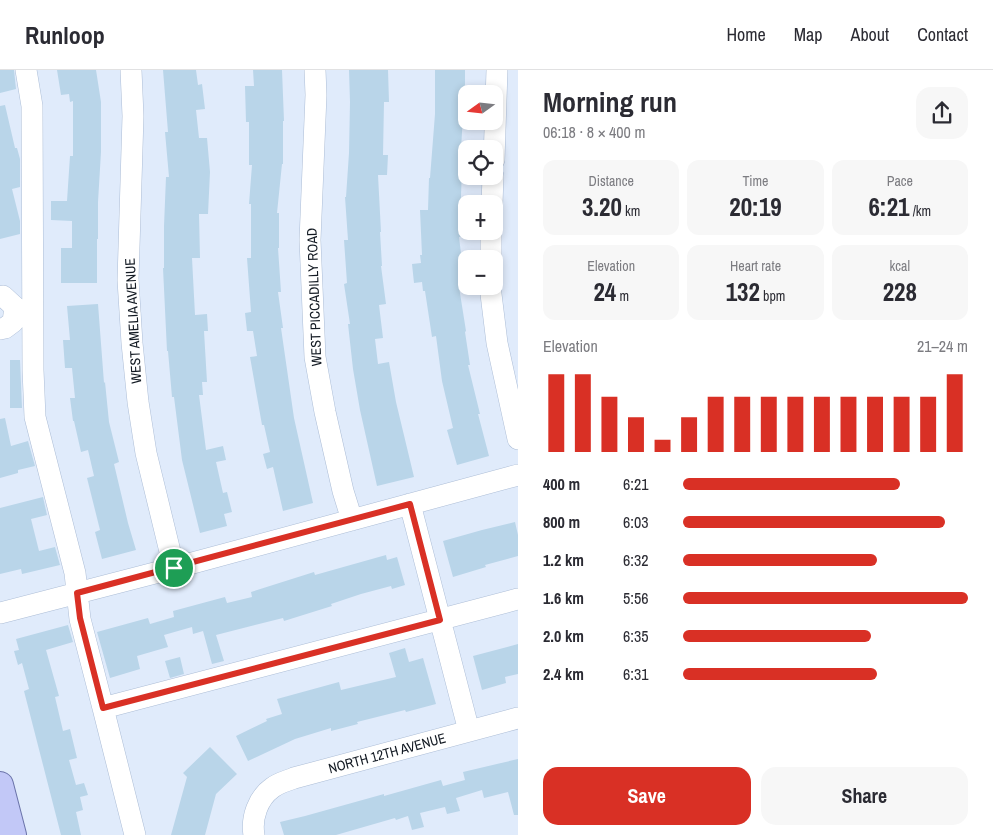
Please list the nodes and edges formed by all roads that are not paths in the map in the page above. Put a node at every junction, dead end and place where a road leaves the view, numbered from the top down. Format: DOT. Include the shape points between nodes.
graph roads {
  1 [pos="26,70"];
  2 [pos="130,70"];
  3 [pos="315,70"];
  4 [pos="497,70"];
  5 [pos="495,140"];
  6 [pos="491,295"];
  7 [pos="0,297"];
  8 [pos="0,330"];
  9 [pos="518,439"];
  10 [pos="518,475"];
  11 [pos="410,504"];
  12 [pos="352,520"];
  13 [pos="174,568"];
  14 [pos="77,593"];
  15 [pos="518,599"];
  16 [pos="0,613"];
  17 [pos="440,620"];
  18 [pos="103,708"];
  19 [pos="518,718"];
  20 [pos="469,731"];
  21 [pos="0,785"];
  22 [pos="13,835"];
  23 [pos="135,835"];
  24 [pos="254,835"];
  1 -- 14 [label="street" via="32,106 35,417 75,573"];
  2 -- 13 [label="street, WEST AMELIA AVENUE" via="133,116 128,280 132,343 146,453"];
  3 -- 12 [label="street, WEST PICCADILLY ROAD" via="310,240 315,357"];
  4 -- 5 [label="street"];
  6 -- 9 [label="street" via="497,343"];
  7 -- 8 [label="street" via="16,307 13,322"];
  10 -- 11 [label="street"];
  11 -- 12 [label="street"];
  11 -- 17 [label="street"];
  12 -- 13 [label="street"];
  13 -- 14 [label="street"];
  14 -- 16 [label="street"];
  14 -- 18 [label="street" via="80,618"];
  15 -- 17 [label="street"];
  17 -- 18 [label="street"];
  17 -- 20 [label="street"];
  18 -- 23 [label="street"];
  19 -- 20 [label="street, NORTH 12TH AVENUE"];
  20 -- 24 [label="street, NORTH 12TH AVENUE" via="294,778 272,787 261,799 255,816"];
  21 -- 22 [label="main road"];
}
